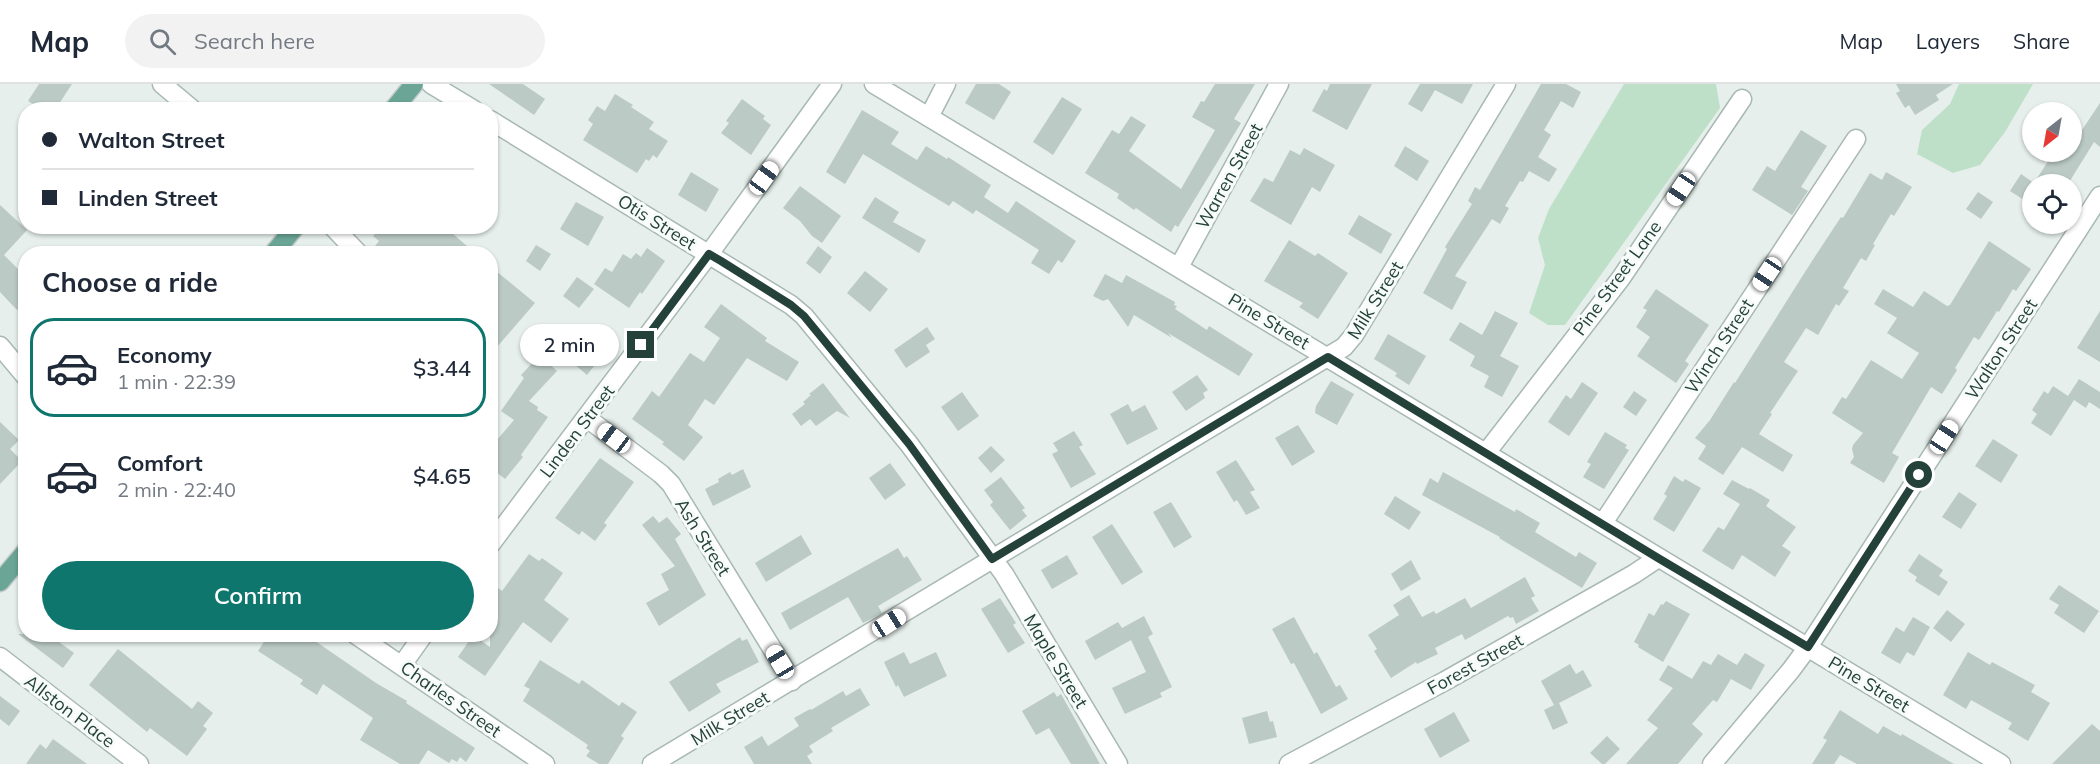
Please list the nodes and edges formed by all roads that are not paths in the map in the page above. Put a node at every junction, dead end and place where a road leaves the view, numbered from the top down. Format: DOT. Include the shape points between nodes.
graph roads {
  1 [pos="162,84"];
  2 [pos="414,84"];
  3 [pos="431,84"];
  4 [pos="832,84"];
  5 [pos="874,84"];
  6 [pos="946,84"];
  7 [pos="1279,84"];
  8 [pos="1506,84"];
  9 [pos="1742,99"];
  10 [pos="183,102"];
  11 [pos="399,102"];
  12 [pos="461,102"];
  13 [pos="929,117"];
  14 [pos="498,125"];
  15 [pos="1856,139"];
  16 [pos="2100,196"];
  17 [pos="289,234"];
  18 [pos="340,234"];
  19 [pos="280,246"];
  20 [pos="351,246"];
  21 [pos="709,254"];
  22 [pos="1179,267"];
  23 [pos="0,346"];
  24 [pos="1328,357"];
  25 [pos="18,367"];
  26 [pos="587,418"];
  27 [pos="1486,453"];
  28 [pos="1603,523"];
  29 [pos="498,535"];
  30 [pos="1658,558"];
  31 [pos="992,559"];
  32 [pos="18,561"];
  33 [pos="0,582"];
  34 [pos="367,642"];
  35 [pos="418,642"];
  36 [pos="1808,647"];
  37 [pos="0,657"];
  38 [pos="402,665"];
  39 [pos="792,681"];
  40 [pos="139,764"];
  41 [pos="545,764"];
  42 [pos="652,764"];
  43 [pos="1118,764"];
  44 [pos="1289,764"];
  45 [pos="1712,764"];
  46 [pos="2001,764"];
  1 -- 10 [label="street"];
  2 -- 11 [label="main road"];
  3 -- 12 [label="street"];
  4 -- 21 [label="street, Linden Street"];
  5 -- 13 [label="street, Pine Street"];
  6 -- 13 [label="street"];
  7 -- 22 [label="street, Warren Street"];
  8 -- 24 [label="street, Milk Street" via="1354,335"];
  9 -- 27 [label="street, Pine Street Lane" via="1621,278"];
  13 -- 22 [label="street, Pine Street"];
  14 -- 21 [label="street, Otis Street"];
  15 -- 28 [label="street, Winch Street"];
  16 -- 36 [label="street, Walton Street"];
  17 -- 19 [label="main road"];
  18 -- 20 [label="street"];
  21 -- 26 [label="street, Linden Street"];
  21 -- 31 [label="street, Otis Street" via="804,316 909,444"];
  22 -- 24 [label="street, Pine Street"];
  23 -- 25 [label="street"];
  24 -- 27 [label="street, Pine Street"];
  24 -- 31 [label="street, Milk Street"];
  26 -- 29 [label="street, Linden Street"];
  26 -- 39 [label="street, Ash Street" via="671,483"];
  27 -- 28 [label="street, Pine Street"];
  28 -- 30 [label="street, Pine Street"];
  30 -- 36 [label="street, Pine Street"];
  30 -- 44 [label="street, Forest Street" via="1455,676"];
  31 -- 39 [label="street, Milk Street"];
  31 -- 43 [label="street, Maple Street"];
  32 -- 33 [label="main road"];
  34 -- 38 [label="street, Charles Street"];
  35 -- 38 [label="street"];
  36 -- 45 [label="street, Walton Street"];
  36 -- 46 [label="street, Pine Street"];
  37 -- 40 [label="street, Allston Place"];
  38 -- 41 [label="street, Charles Street"];
  39 -- 42 [label="street, Milk Street"];
}
